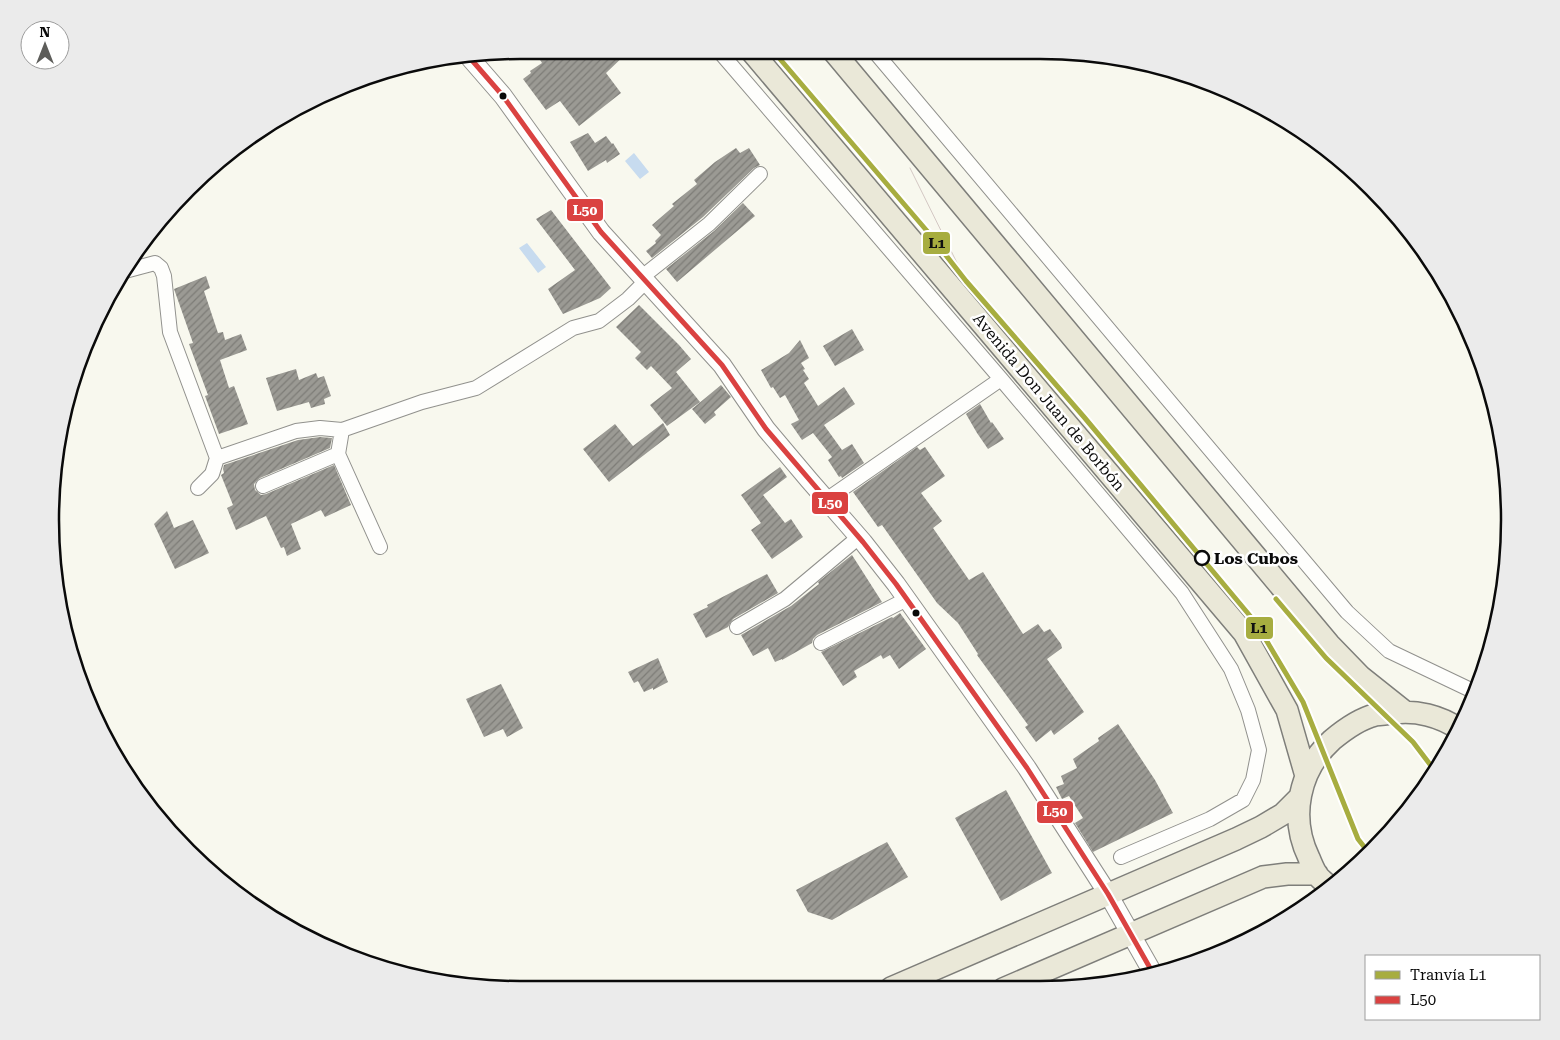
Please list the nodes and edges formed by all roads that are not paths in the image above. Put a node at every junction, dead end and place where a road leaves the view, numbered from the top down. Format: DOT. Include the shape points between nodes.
graph roads {
  1 [pos="726,59"];
  2 [pos="758,59"];
  3 [pos="840,59"];
  4 [pos="881,59"];
  5 [pos="473,62"];
  6 [pos="760,174"];
  7 [pos="132,270"];
  8 [pos="644,279"];
  9 [pos="1002,379"];
  10 [pos="342,430"];
  11 [pos="338,454"];
  12 [pos="217,458"];
  13 [pos="263,486"];
  14 [pos="198,488"];
  15 [pos="826,500"];
  16 [pos="859,537"];
  17 [pos="380,547"];
  18 [pos="907,599"];
  19 [pos="737,627"];
  20 [pos="821,642"];
  21 [pos="1469,689"];
  22 [pos="1405,712"];
  23 [pos="1453,725"];
  24 [pos="1306,776"];
  25 [pos="1299,798"];
  26 [pos="1121,857"];
  27 [pos="1324,881"];
  28 [pos="1108,894"];
  29 [pos="1130,934"];
  30 [pos="1150,968"];
  31 [pos="907,981"];
  32 [pos="1021,981"];
  1 -- 9 [label="street"];
  2 -- 24 [label="main road, Avenida Don Juan de Borbón" via="1244,633 1287,710"];
  3 -- 22 [label="main road" via="1329,644 1361,677"];
  4 -- 21 [label="street" via="1347,612 1389,651"];
  5 -- 8 [label="street" via="503,96 601,232"];
  6 -- 8 [label="street" via="709,224"];
  7 -- 12 [label="street" via="155,263 161,268 170,332"];
  8 -- 10 [label="street" via="628,299 599,321 573,328 476,388 422,402"];
  8 -- 15 [label="street" via="722,365 766,429"];
  9 -- 15 [label="street"];
  9 -- 26 [label="street" via="1182,593 1231,669 1248,710 1259,750 1253,780 1242,800 1210,819"];
  10 -- 11 [label="street"];
  10 -- 12 [label="street" via="296,431"];
  11 -- 13 [label="street"];
  11 -- 17 [label="street"];
  12 -- 14 [label="street" via="212,474"];
  15 -- 16 [label="street"];
  16 -- 18 [label="street"];
  16 -- 19 [label="street" via="785,598"];
  18 -- 20 [label="street"];
  18 -- 28 [label="street" via="1027,768"];
  22 -- 23 [label="main road" via="1429,715"];
  22 -- 24 [label="main road" via="1374,715 1346,728 1322,750"];
  24 -- 25 [label="main road"];
  25 -- 27 [label="main road" via="1303,846"];
  25 -- 28 [label="main road" via="1283,814 1261,827"];
  27 -- 29 [label="main road" via="1286,874 1263,877"];
  28 -- 29 [label="street"];
  28 -- 31 [label="main road"];
  29 -- 30 [label="street"];
  29 -- 32 [label="main road"];
}
